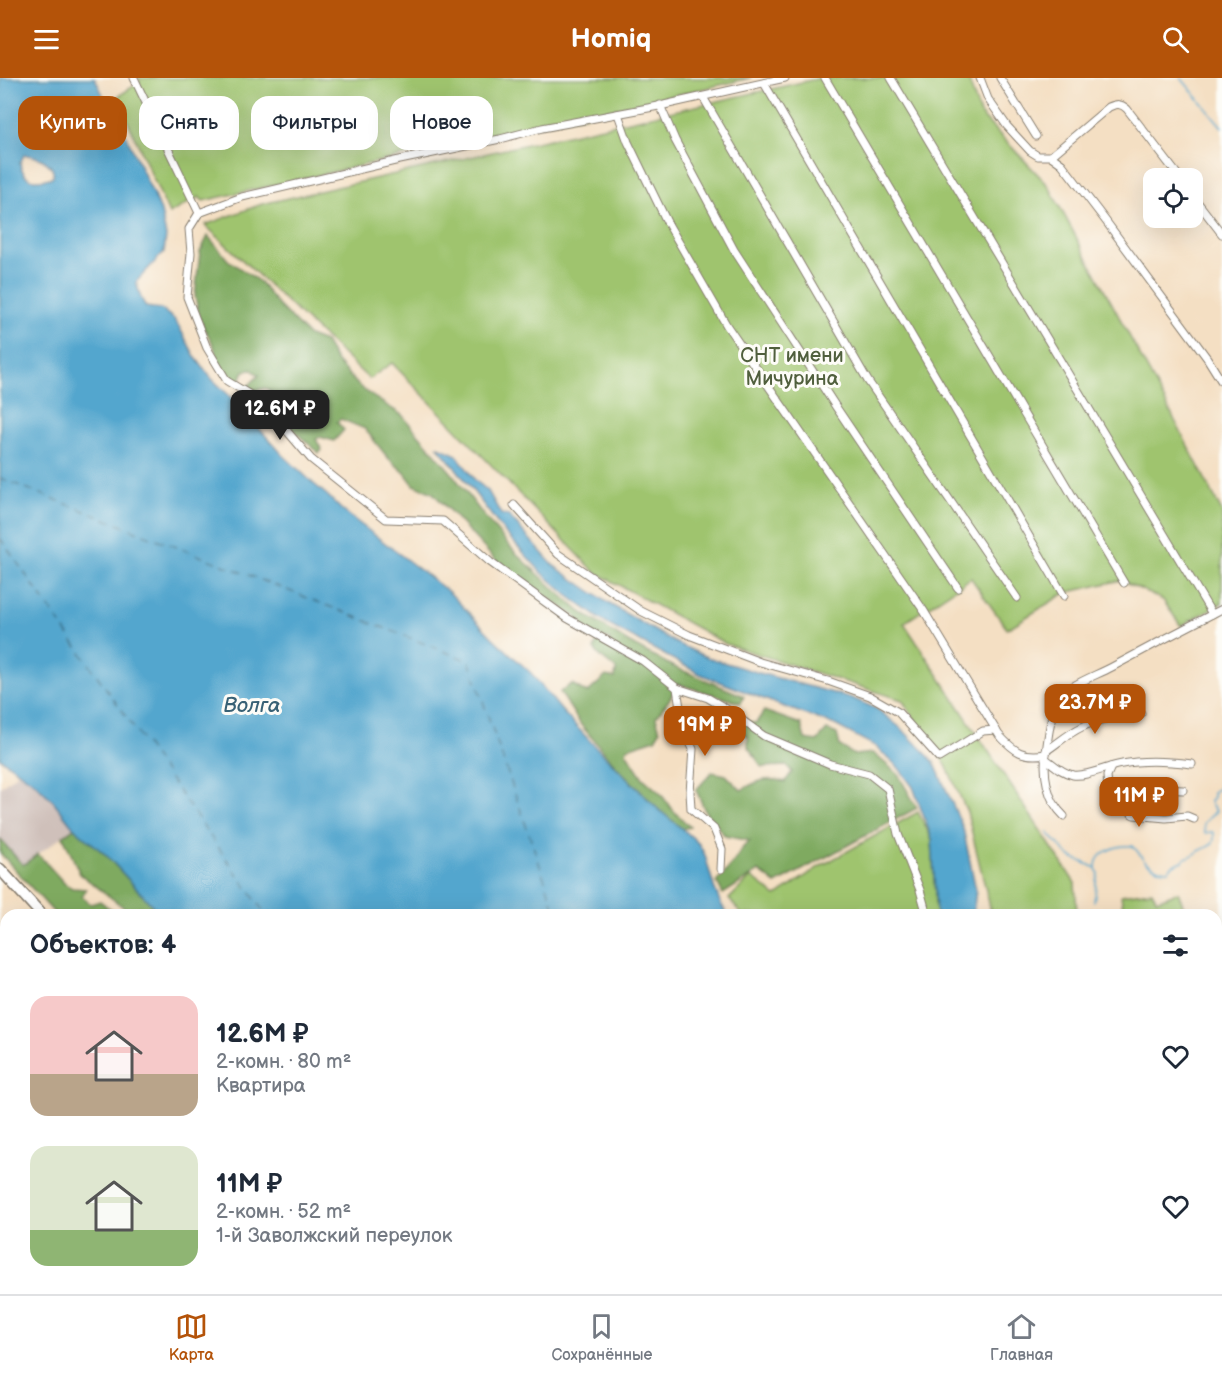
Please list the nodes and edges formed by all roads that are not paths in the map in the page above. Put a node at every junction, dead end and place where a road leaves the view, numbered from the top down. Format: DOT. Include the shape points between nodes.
graph roads {
  1 [pos="134,78"];
  2 [pos="784,78"];
  3 [pos="825,78"];
  4 [pos="891,78"];
  5 [pos="980,78"];
  6 [pos="1000,78"];
  7 [pos="764,83"];
  8 [pos="703,96"];
  9 [pos="660,105"];
  10 [pos="618,114"];
  11 [pos="1036,136"];
  12 [pos="1051,156"];
  13 [pos="1172,168"];
  14 [pos="1203,209"];
  15 [pos="199,213"];
  16 [pos="1222,234"];
  17 [pos="1222,382"];
  18 [pos="514,505"];
  19 [pos="1124,583"];
  20 [pos="958,588"];
  21 [pos="1065,596"];
  22 [pos="1017,598"];
  23 [pos="1222,609"];
  24 [pos="1212,614"];
  25 [pos="677,688"];
  26 [pos="1141,714"];
  27 [pos="996,730"];
  28 [pos="1046,754"];
  29 [pos="1192,764"];
  30 [pos="1111,767"];
  31 [pos="1132,789"];
  32 [pos="1183,790"];
  33 [pos="1064,816"];
  34 [pos="1194,819"];
  35 [pos="0,869"];
  36 [pos="721,869"];
  37 [pos="37,909"];
  38 [pos="925,909"];
  1 -- 15 [label="street"];
  2 -- 7 [label="street"];
  3 -- 19 [label="street"];
  4 -- 24 [label="street"];
  5 -- 12 [label="street" via="988,99 1007,126 1030,151 1038,156"];
  6 -- 11 [label="street"];
  7 -- 8 [label="street"];
  7 -- 21 [label="street"];
  8 -- 9 [label="street"];
  8 -- 22 [label="street" via="868,381"];
  9 -- 10 [label="street"];
  9 -- 20 [label="street" via="734,250"];
  10 -- 15 [label="street" via="373,166 242,197"];
  10 -- 27 [label="street" via="667,222 727,326 924,611"];
  12 -- 13 [label="street" via="1116,104 1127,109"];
  12 -- 17 [label="street" via="1062,164 1105,220"];
  14 -- 16 [label="street"];
  15 -- 25 [label="street" via="189,229 187,297 207,348 227,381 262,402 312,459 386,519 443,521 490,562 567,618 643,661"];
  18 -- 27 [label="street" via="558,554 641,611 688,635 760,662 870,696 898,712 939,758 983,731"];
  23 -- 24 [label="street"];
  24 -- 28 [label="street" via="1070,688 1056,704"];
  25 -- 36 [label="street" via="683,727 693,748 691,809 714,830 722,849"];
  25 -- 38 [label="street" via="708,698 764,736 830,764 869,774 888,789 898,834"];
  26 -- 28 [label="street" via="1091,723"];
  27 -- 28 [label="street" via="1021,753"];
  28 -- 30 [label="street" via="1058,768 1074,775"];
  28 -- 33 [label="street" via="1048,789"];
  29 -- 30 [label="street" via="1160,761"];
  30 -- 31 [label="street" via="1108,788"];
  31 -- 32 [label="street"];
  31 -- 34 [label="street" via="1132,814"];
  35 -- 37 [label="main road"];
}
